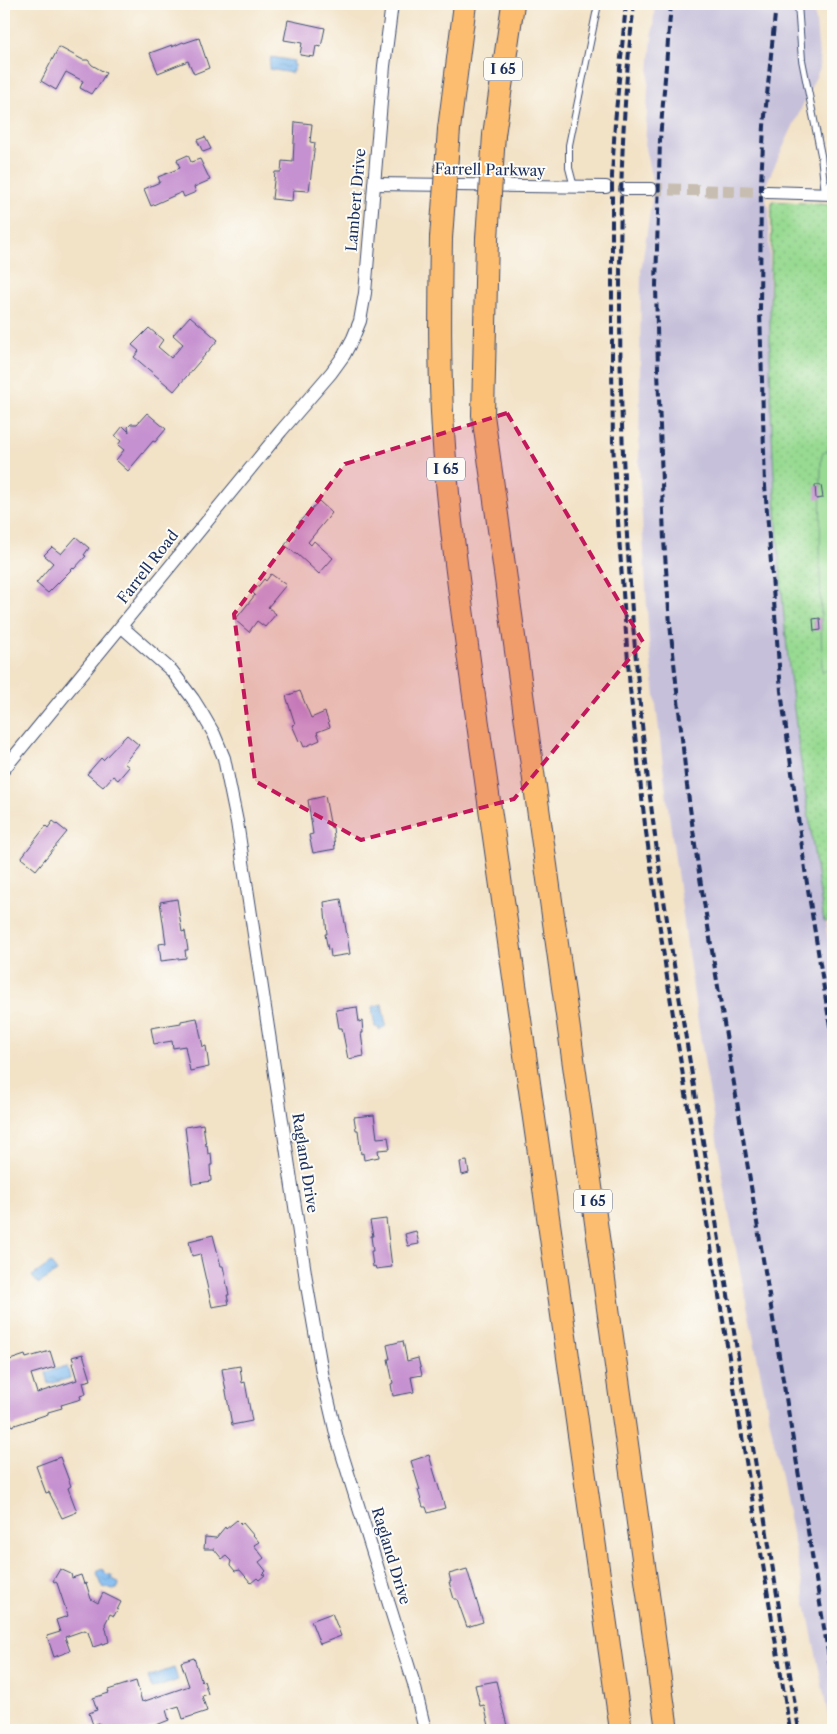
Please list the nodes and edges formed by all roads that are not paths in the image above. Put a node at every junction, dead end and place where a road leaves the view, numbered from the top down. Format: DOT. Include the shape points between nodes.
graph roads {
  1 [pos="392,4"];
  2 [pos="464,4"];
  3 [pos="513,4"];
  4 [pos="598,4"];
  5 [pos="798,4"];
  6 [pos="833,175"];
  7 [pos="374,184"];
  8 [pos="574,187"];
  9 [pos="606,187"];
  10 [pos="624,189"];
  11 [pos="651,189"];
  12 [pos="767,192"];
  13 [pos="828,194"];
  14 [pos="320,387"];
  15 [pos="122,627"];
  16 [pos="4,768"];
  17 [pos="425,1730"];
  18 [pos="621,1730"];
  19 [pos="667,1730"];
  1 -- 7 [label="street, Lambert Drive"];
  2 -- 18 [label="highway, I 65, bridge" via="449,129 441,238 443,430 456,558"];
  3 -- 19 [label="highway, I 65, bridge" via="494,135 487,238 483,415"];
  4 -- 8 [label="lane" via="569,145 569,168"];
  5 -- 13 [label="lane" via="802,60"];
  6 -- 13 [label="lane"];
  7 -- 8 [label="street, Farrell Parkway"];
  7 -- 14 [label="street, Lambert Drive" via="360,321 344,355"];
  8 -- 9 [label="street, Farrell Parkway"];
  10 -- 11 [label="street"];
  12 -- 13 [label="street"];
  14 -- 15 [label="street, Farrell Road" via="200,528"];
  15 -- 16 [label="street, Farrell Road"];
  15 -- 17 [label="street, Ragland Drive" via="162,661 194,699 214,734 228,771 325,1386 337,1438 414,1684"];
}
